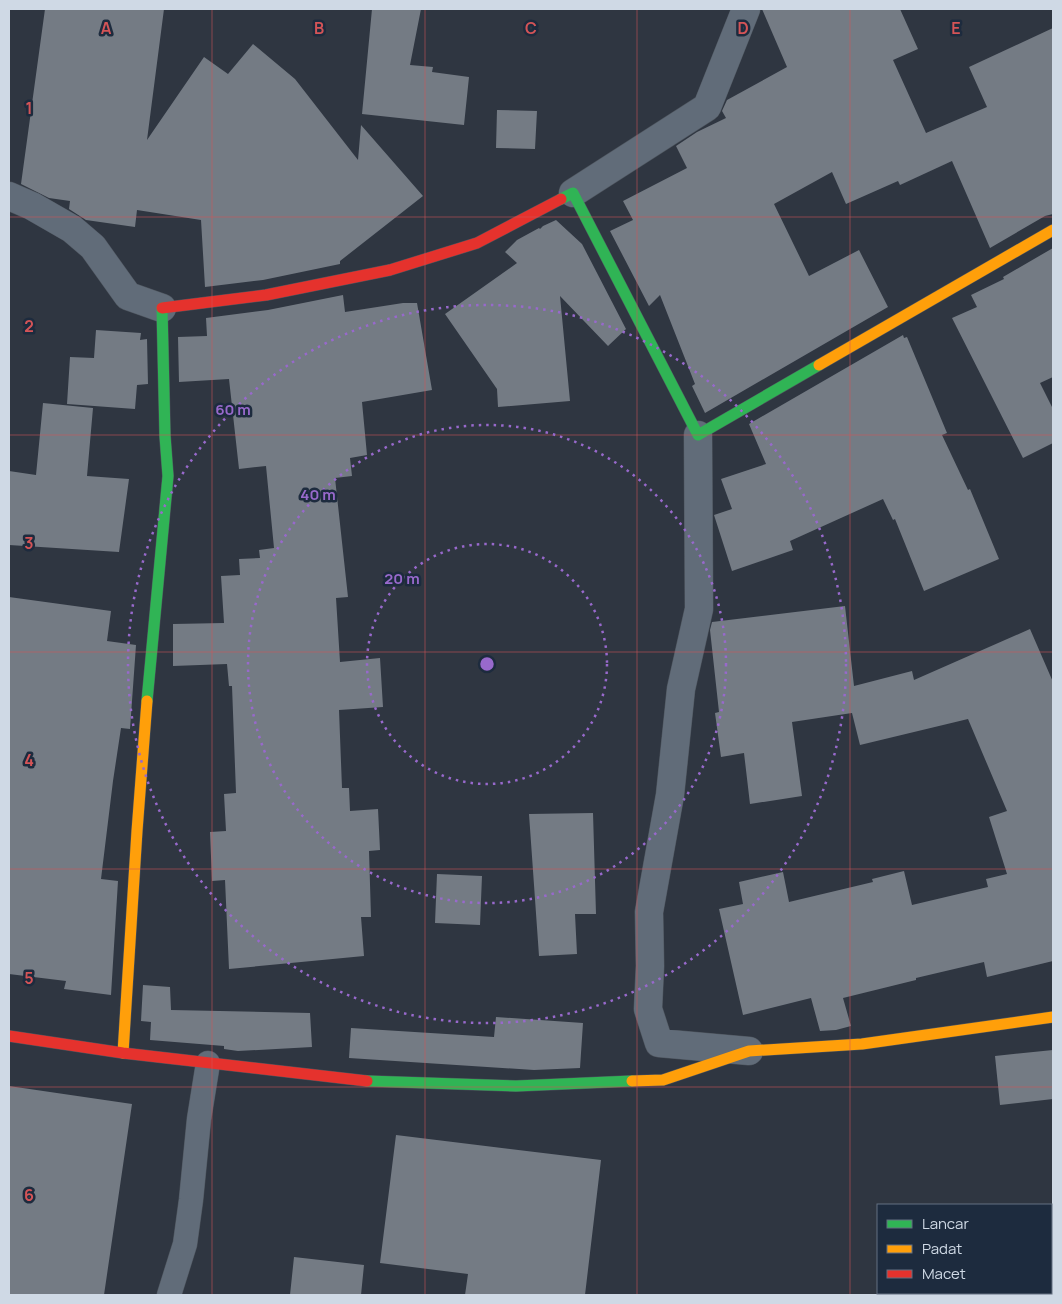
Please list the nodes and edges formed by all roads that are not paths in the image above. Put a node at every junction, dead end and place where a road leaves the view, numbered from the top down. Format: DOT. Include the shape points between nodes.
graph roads {
  1 [pos="746,9"];
  2 [pos="573,193"];
  3 [pos="9,196"];
  4 [pos="1053,230"];
  5 [pos="162,308"];
  6 [pos="698,435"];
  7 [pos="1053,1017"];
  8 [pos="9,1036"];
  9 [pos="749,1051"];
  10 [pos="123,1053"];
  11 [pos="208,1062"];
  12 [pos="169,1295"];
  1 -- 2 [label="street" via="707,107"];
  2 -- 5 [label="street" via="477,243 390,270 266,295"];
  2 -- 6 [label="street"];
  3 -- 5 [label="street" via="72,228 93,247 128,296"];
  4 -- 6 [label="street"];
  5 -- 10 [label="street" via="168,476 138,821"];
  6 -- 9 [label="street" via="699,609 680,689 670,795 649,912 648,1009 659,1043"];
  7 -- 9 [label="street" via="862,1044"];
  8 -- 10 [label="street"];
  9 -- 11 [label="street" via="663,1080 516,1086 373,1082"];
  10 -- 11 [label="street"];
  11 -- 12 [label="lane" via="198,1119 185,1244"];
}
